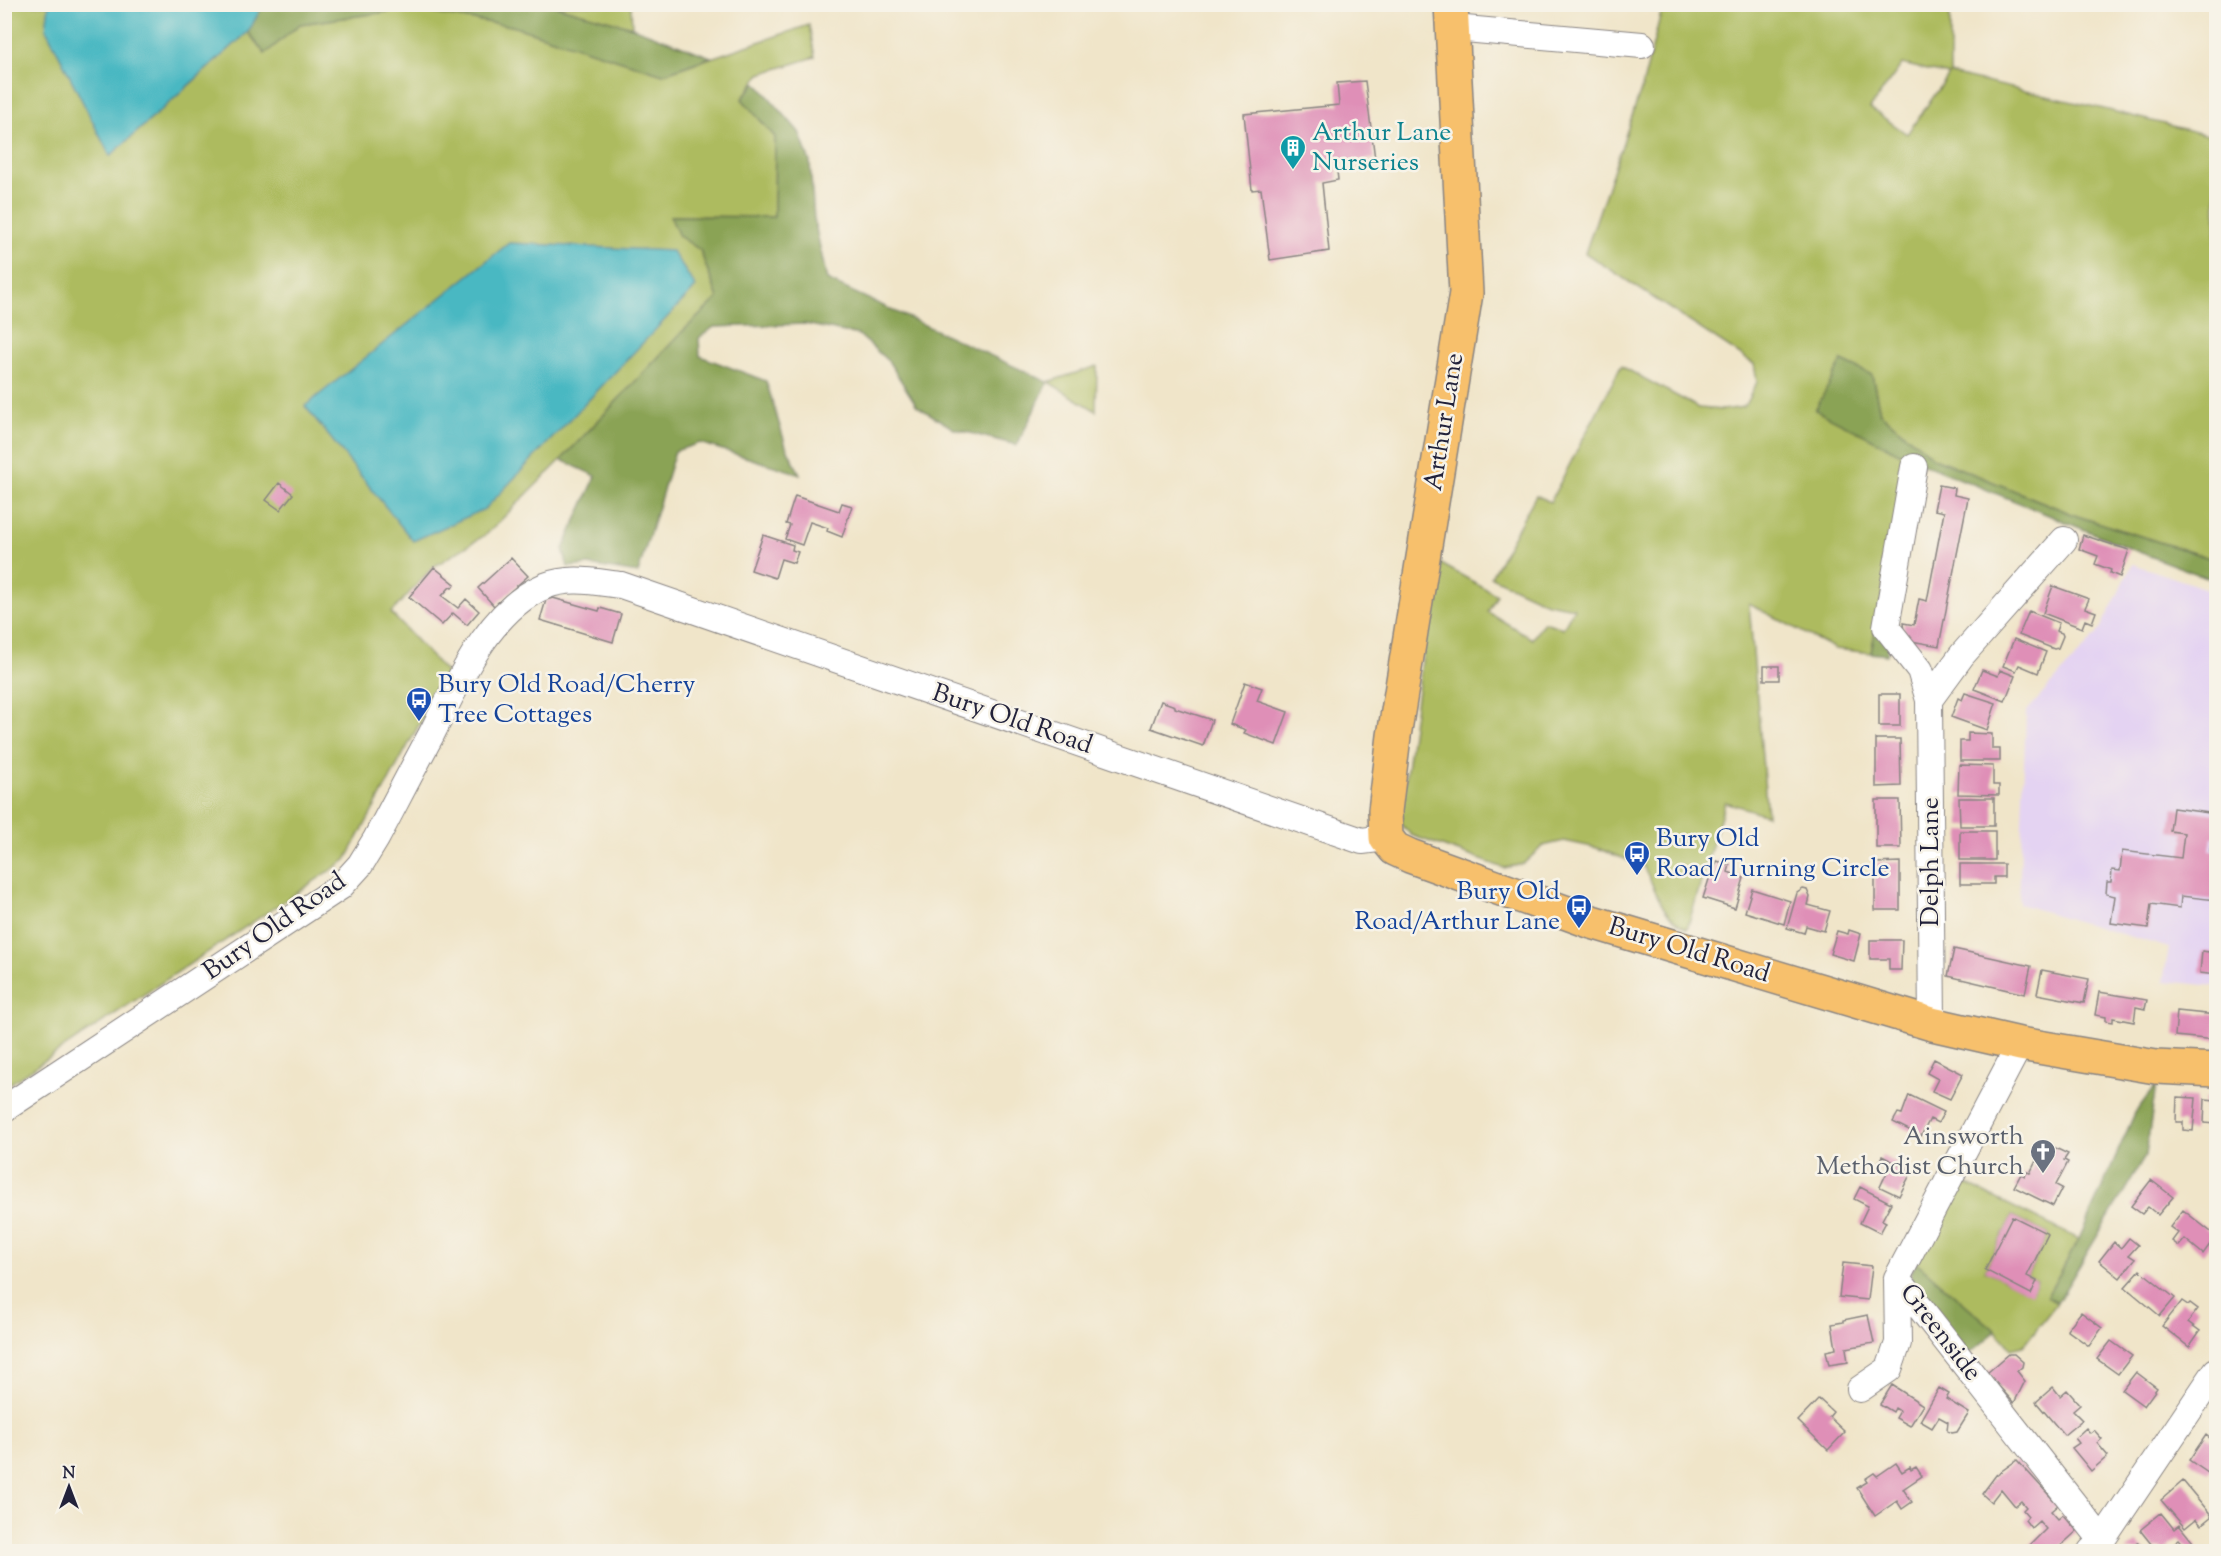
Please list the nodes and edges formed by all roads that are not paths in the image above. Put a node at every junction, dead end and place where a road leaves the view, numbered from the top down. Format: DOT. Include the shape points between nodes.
graph roads {
  1 [pos="1453,16"];
  2 [pos="1642,45"];
  3 [pos="1914,467"];
  4 [pos="2064,540"];
  5 [pos="1929,700"];
  6 [pos="1386,838"];
  7 [pos="1932,1024"];
  8 [pos="2020,1044"];
  9 [pos="2217,1070"];
  10 [pos="4,1108"];
  11 [pos="1897,1278"];
  12 [pos="2217,1371"];
  13 [pos="1860,1389"];
  14 [pos="2096,1546"];
  1 -- 2 [label="street"];
  1 -- 6 [label="main road, Arthur Lane" via="1466,294 1394,736 1385,811"];
  3 -- 5 [label="street, Delph Lane" via="1886,627 1920,670"];
  4 -- 5 [label="street" via="1962,655"];
  5 -- 7 [label="street, Delph Lane"];
  6 -- 7 [label="main road, Bury Old Road" via="1395,849 1410,856 1592,922"];
  6 -- 10 [label="street, Bury Old Road" via="1362,841 621,585 569,580 545,586 523,599 484,640 376,839 340,888"];
  7 -- 8 [label="main road, Bury Old Road"];
  8 -- 9 [label="main road, Bury Old Road" via="2156,1067"];
  8 -- 11 [label="street, Greenside"];
  11 -- 13 [label="street" via="1898,1343 1889,1369"];
  11 -- 14 [label="street, Greenside"];
  12 -- 14 [label="street"];
}
